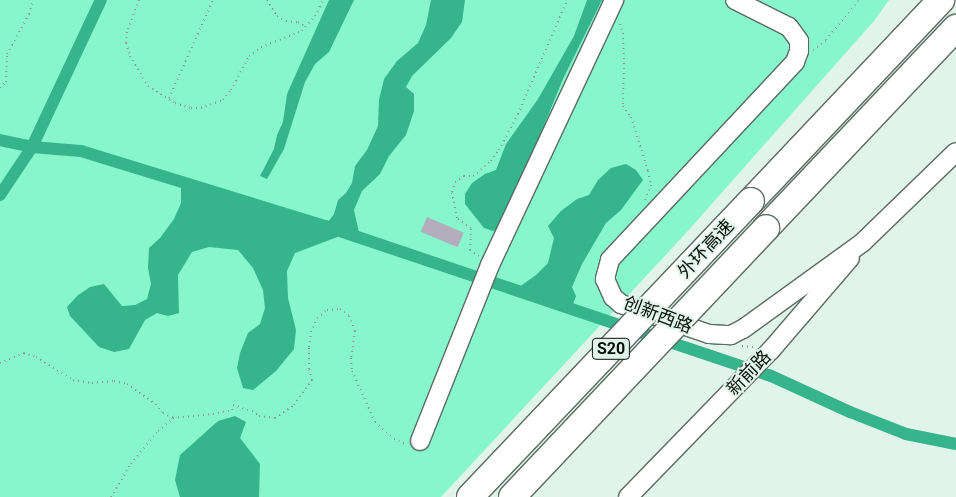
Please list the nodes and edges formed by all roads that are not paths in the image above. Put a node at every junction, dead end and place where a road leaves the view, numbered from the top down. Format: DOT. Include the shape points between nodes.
graph roads {
  1 [pos="735,0"];
  2 [pos="941,0"];
  3 [pos="613,3"];
  4 [pos="956,28"];
  5 [pos="956,152"];
  6 [pos="863,242"];
  7 [pos="420,441"];
  8 [pos="470,497"];
  9 [pos="512,497"];
  10 [pos="628,497"];
  1 -- 6 [label="street, 创新西路" via="780,22 795,34 799,51 792,67 615,254 606,269 608,289 621,304 709,334 732,335"];
  2 -- 8 [label="highway, 外环高速 / S20, bridge"];
  3 -- 7 [label="street" via="492,263"];
  4 -- 9 [label="highway, 外环高速 / S20, bridge"];
  5 -- 6 [label="street, 创新西路"];
  6 -- 10 [label="street, 新前路" via="771,350"];
}
